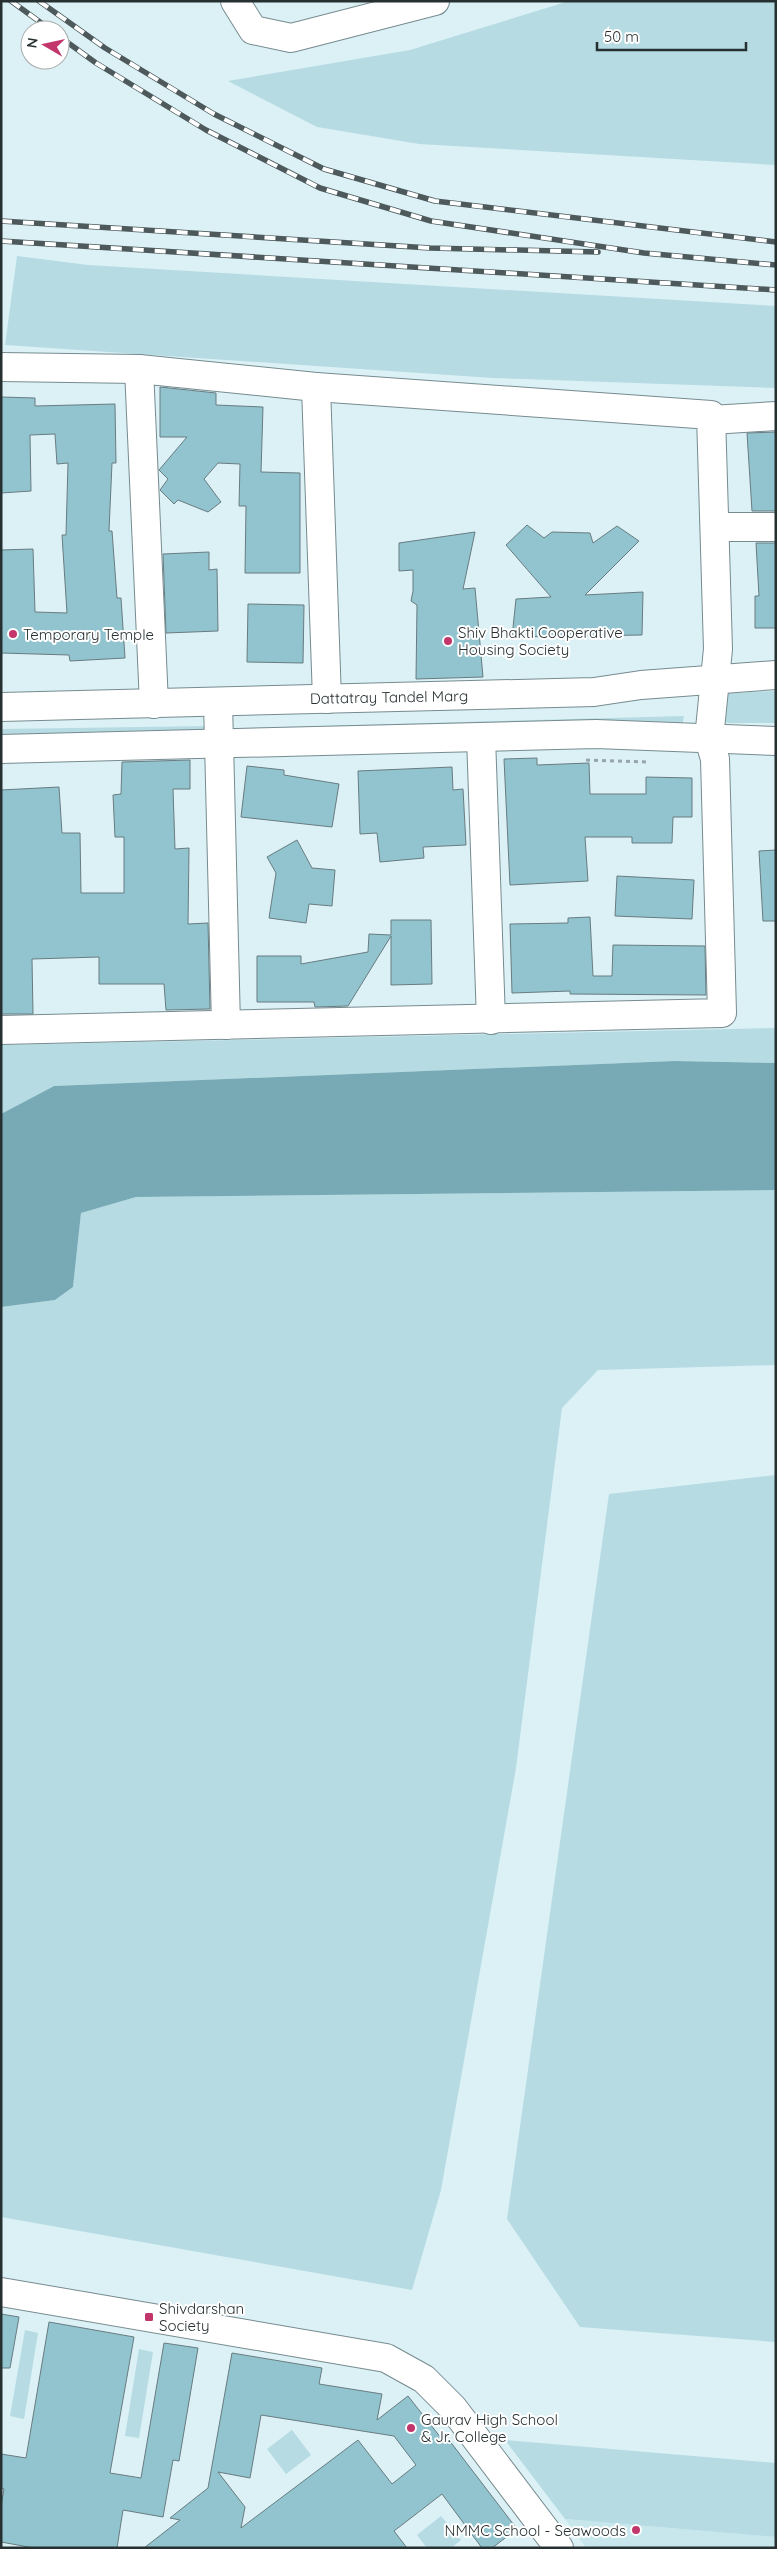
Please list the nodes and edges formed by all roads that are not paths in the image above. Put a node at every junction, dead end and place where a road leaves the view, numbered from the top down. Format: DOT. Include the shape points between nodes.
graph roads {
  1 [pos="235,1"];
  2 [pos="436,1"];
  3 [pos="1,368"];
  4 [pos="139,369"];
  5 [pos="316,387"];
  6 [pos="776,416"];
  7 [pos="710,420"];
  8 [pos="776,527"];
  9 [pos="715,537"];
  10 [pos="776,546"];
  11 [pos="776,676"];
  12 [pos="713,681"];
  13 [pos="327,699"];
  14 [pos="218,702"];
  15 [pos="154,704"];
  16 [pos="1,707"];
  17 [pos="481,737"];
  18 [pos="708,740"];
  19 [pos="776,741"];
  20 [pos="220,744"];
  21 [pos="1,749"];
  22 [pos="491,1020"];
  23 [pos="226,1025"];
  24 [pos="1,1030"];
  25 [pos="1,2292"];
  26 [pos="559,2548"];
  1 -- 2 [label="street" via="253,30 291,38"];
  3 -- 4 [label="street"];
  4 -- 5 [label="street"];
  4 -- 15 [label="street"];
  5 -- 7 [label="street" via="711,415"];
  5 -- 13 [label="street"];
  6 -- 7 [label="street"];
  7 -- 9 [label="street"];
  8 -- 9 [label="street"];
  9 -- 10 [label="street"];
  9 -- 12 [label="street" via="718,649"];
  11 -- 12 [label="street, Dattatray Tandel Marg"];
  12 -- 13 [label="street, Dattatray Tandel Marg" via="641,685 594,692"];
  12 -- 18 [label="street"];
  13 -- 14 [label="street, Dattatray Tandel Marg"];
  14 -- 15 [label="street, Dattatray Tandel Marg"];
  14 -- 20 [label="street"];
  15 -- 16 [label="street, Dattatray Tandel Marg"];
  17 -- 18 [label="street" via="596,734"];
  17 -- 20 [label="street"];
  17 -- 22 [label="street"];
  18 -- 19 [label="street"];
  18 -- 22 [label="street" via="715,759 722,1013"];
  20 -- 21 [label="street"];
  20 -- 23 [label="street"];
  22 -- 23 [label="street"];
  23 -- 24 [label="street"];
  25 -- 26 [label="street" via="386,2358 424,2379 453,2408"];
}
